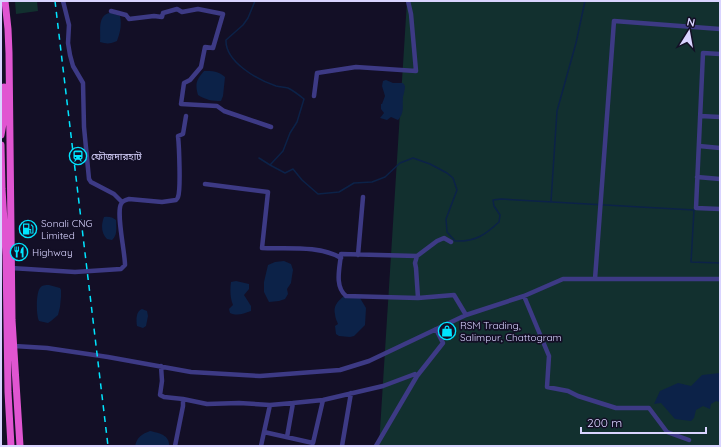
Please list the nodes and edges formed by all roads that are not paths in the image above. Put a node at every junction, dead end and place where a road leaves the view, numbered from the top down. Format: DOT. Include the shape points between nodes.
graph roads {
  1 [pos="6,1"];
  2 [pos="64,1"];
  3 [pos="408,1"];
  4 [pos="111,11"];
  5 [pos="8,29"];
  6 [pos="720,29"];
  7 [pos="720,54"];
  8 [pos="314,96"];
  9 [pos="1,116"];
  10 [pos="186,116"];
  11 [pos="700,116"];
  12 [pos="720,117"];
  13 [pos="271,127"];
  14 [pos="1,135"];
  15 [pos="1,142"];
  16 [pos="1,145"];
  17 [pos="699,146"];
  18 [pos="720,148"];
  19 [pos="697,177"];
  20 [pos="720,179"];
  21 [pos="205,184"];
  22 [pos="363,197"];
  23 [pos="122,202"];
  24 [pos="720,209"];
  25 [pos="2,216"];
  26 [pos="451,242"];
  27 [pos="358,255"];
  28 [pos="417,256"];
  29 [pos="341,258"];
  30 [pos="3,263"];
  31 [pos="11,268"];
  32 [pos="595,279"];
  33 [pos="720,279"];
  34 [pos="524,296"];
  35 [pos="418,298"];
  36 [pos="466,315"];
  37 [pos="436,330"];
  38 [pos="14,346"];
  39 [pos="161,366"];
  40 [pos="417,376"];
  41 [pos="351,393"];
  42 [pos="183,399"];
  43 [pos="323,400"];
  44 [pos="293,403"];
  45 [pos="270,405"];
  46 [pos="264,432"];
  47 [pos="287,437"];
  48 [pos="689,440"];
  49 [pos="11,446"];
  50 [pos="20,446"];
  51 [pos="175,446"];
  52 [pos="261,446"];
  53 [pos="342,446"];
  54 [pos="376,446"];
  1 -- 5 [label="highway"];
  2 -- 23 [label="street" via="69,25 70,55 82,83 89,180 114,194"];
  3 -- 8 [label="street" via="416,71 356,67 318,73"];
  4 -- 13 [label="street" via="126,15 129,19 162,17 163,13 177,9 182,12 198,9 223,14 212,48 205,47 201,67 184,83 181,104 217,106 224,111"];
  5 -- 14 [label="highway"];
  5 -- 31 [label="highway"];
  6 -- 32 [label="street" via="614,21"];
  7 -- 11 [label="street" via="703,53"];
  9 -- 14 [label="highway"];
  10 -- 23 [label="street" via="183,134 178,136 180,185 176,200 162,202 135,199"];
  11 -- 12 [label="street"];
  11 -- 17 [label="street"];
  14 -- 15 [label="highway"];
  16 -- 25 [label="highway"];
  17 -- 18 [label="street"];
  17 -- 19 [label="street"];
  19 -- 20 [label="street"];
  19 -- 24 [label="street" via="696,208"];
  21 -- 29 [label="street" via="268,192 262,248 307,249 333,253"];
  22 -- 27 [label="street"];
  23 -- 31 [label="street" via="119,209 125,265 121,270 75,272"];
  25 -- 30 [label="highway"];
  26 -- 28 [label="street" via="444,238"];
  27 -- 28 [label="street"];
  27 -- 29 [label="street" via="341,254"];
  28 -- 35 [label="street" via="415,263"];
  29 -- 35 [label="street" via="338,280 342,293 346,296"];
  30 -- 49 [label="highway"];
  31 -- 38 [label="highway"];
  32 -- 33 [label="street"];
  32 -- 34 [label="street" via="563,279"];
  34 -- 36 [label="street"];
  34 -- 48 [label="street" via="549,356 547,388 568,392 616,408 649,408 668,432"];
  35 -- 36 [label="street" via="454,296"];
  36 -- 37 [label="street"];
  37 -- 39 [label="street" via="369,361 340,370 260,376 191,372"];
  37 -- 40 [label="street" via="443,343"];
  38 -- 39 [label="street" via="47,348"];
  38 -- 50 [label="highway"];
  39 -- 42 [label="street" via="160,395"];
  40 -- 41 [label="street" via="415,374 383,386"];
  40 -- 54 [label="street"];
  41 -- 43 [label="street"];
  41 -- 53 [label="street"];
  42 -- 45 [label="street" via="207,404"];
  42 -- 51 [label="street"];
  43 -- 44 [label="street"];
  43 -- 47 [label="street" via="313,443"];
  44 -- 45 [label="street"];
  44 -- 47 [label="street"];
  45 -- 46 [label="street"];
  46 -- 47 [label="street"];
  46 -- 52 [label="street"];
}
